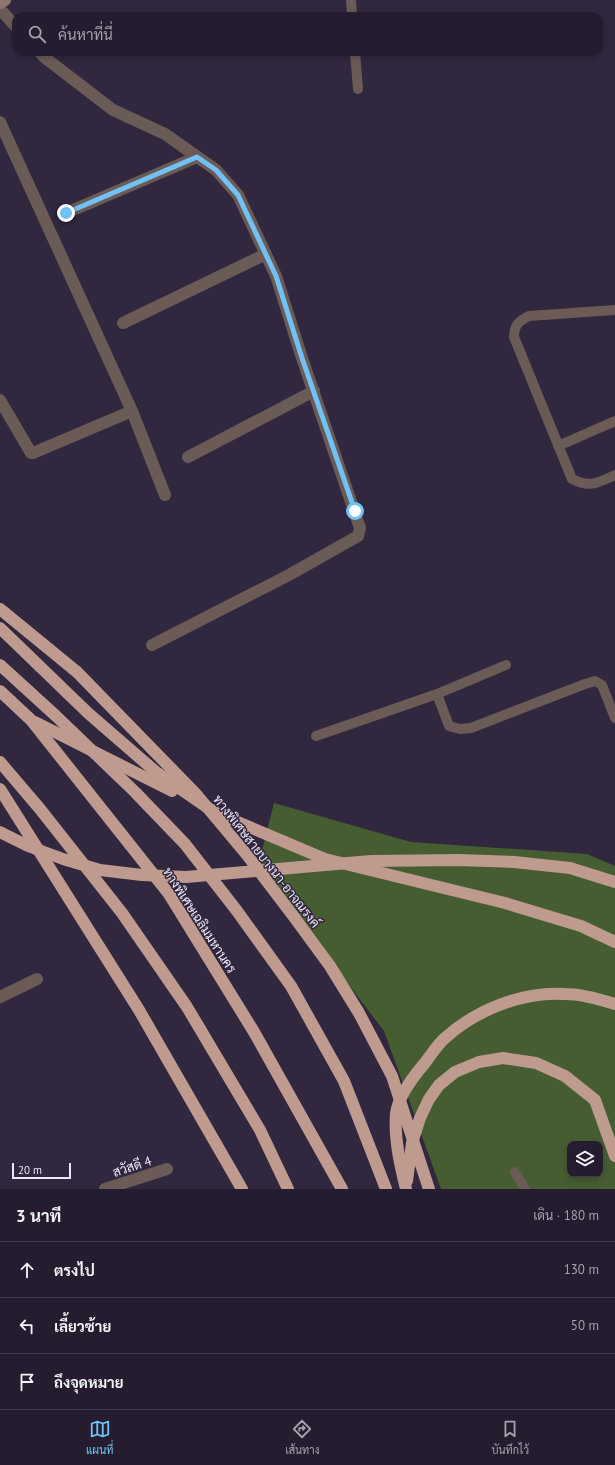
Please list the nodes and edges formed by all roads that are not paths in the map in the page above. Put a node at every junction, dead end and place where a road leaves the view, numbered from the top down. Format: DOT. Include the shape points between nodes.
graph roads {
  1 [pos="5,0"];
  2 [pos="351,0"];
  3 [pos="0,3"];
  4 [pos="0,10"];
  5 [pos="352,12"];
  6 [pos="12,23"];
  7 [pos="43,56"];
  8 [pos="355,56"];
  9 [pos="358,89"];
  10 [pos="0,122"];
  11 [pos="197,157"];
  12 [pos="66,213"];
  13 [pos="266,254"];
  14 [pos="615,310"];
  15 [pos="123,322"];
  16 [pos="314,391"];
  17 [pos="0,400"];
  18 [pos="132,411"];
  19 [pos="615,422"];
  20 [pos="558,446"];
  21 [pos="188,457"];
  22 [pos="615,475"];
  23 [pos="165,495"];
  24 [pos="0,609"];
  25 [pos="0,628"];
  26 [pos="152,645"];
  27 [pos="0,665"];
  28 [pos="506,665"];
  29 [pos="0,691"];
  30 [pos="437,694"];
  31 [pos="615,718"];
  32 [pos="31,720"];
  33 [pos="316,736"];
  34 [pos="0,762"];
  35 [pos="0,788"];
  36 [pos="214,812"];
  37 [pos="0,832"];
  38 [pos="615,882"];
  39 [pos="615,942"];
  40 [pos="37,979"];
  41 [pos="0,998"];
  42 [pos="615,1004"];
  43 [pos="615,1156"];
  44 [pos="167,1169"];
  45 [pos="515,1172"];
  46 [pos="105,1189"];
  47 [pos="242,1189"];
  48 [pos="288,1189"];
  49 [pos="342,1189"];
  50 [pos="386,1189"];
  51 [pos="406,1189"];
  52 [pos="429,1189"];
  53 [pos="526,1189"];
  1 -- 3 [label="street"];
  2 -- 5 [label="lane"];
  4 -- 6 [label="street"];
  7 -- 11 [label="street" via="113,110 165,134"];
  8 -- 9 [label="lane"];
  10 -- 18 [label="street"];
  11 -- 12 [label="street"];
  11 -- 13 [label="street" via="216,170 238,195"];
  13 -- 15 [label="street"];
  13 -- 16 [label="street" via="276,276"];
  14 -- 20 [label="lane" via="529,316 520,320 514,328 514,337"];
  16 -- 21 [label="street"];
  16 -- 26 [label="street" via="355,511 360,528 358,536 290,575"];
  17 -- 18 [label="street" via="31,453"];
  18 -- 23 [label="street"];
  19 -- 20 [label="lane"];
  20 -- 22 [label="lane" via="572,480 582,484 596,483"];
  24 -- 52 [label="highway, ทางพิเศษสายบางนา-อาจณรงค์, bridge" via="77,672 196,794 299,923 359,1013 392,1076"];
  25 -- 36 [label="highway" via="88,713 156,772"];
  27 -- 50 [label="highway, bridge" via="135,792 185,844 237,911 290,986 344,1081"];
  28 -- 30 [label="lane"];
  29 -- 32 [label="highway, ทางพิเศษเฉลิมมหานคร"];
  30 -- 31 [label="lane" via="448,726 460,729 471,728 595,682 602,685"];
  30 -- 33 [label="lane"];
  32 -- 36 [label="highway"];
  32 -- 49 [label="highway, ทางพิเศษเฉลิมมหานคร" via="169,894 254,1032"];
  34 -- 48 [label="highway" via="122,913 187,1007 260,1130"];
  35 -- 47 [label="highway" via="139,1010"];
  36 -- 39 [label="highway" via="325,859 505,903 581,926"];
  37 -- 38 [label="highway, bridge" via="62,859 100,870 142,875 186,877 371,861 458,860 570,868"];
  40 -- 41 [label="street"];
  42 -- 51 [label="highway" via="596,998 564,994 535,996 497,1004 465,1022 444,1038 402,1095 396,1113 396,1136"];
  43 -- 51 [label="highway" via="595,1100 565,1076 536,1063 503,1058 479,1062 455,1072 439,1085 420,1118 412,1143"];
  44 -- 46 [label="street, สวัสดี 4"];
  45 -- 53 [label="lane"];
}
